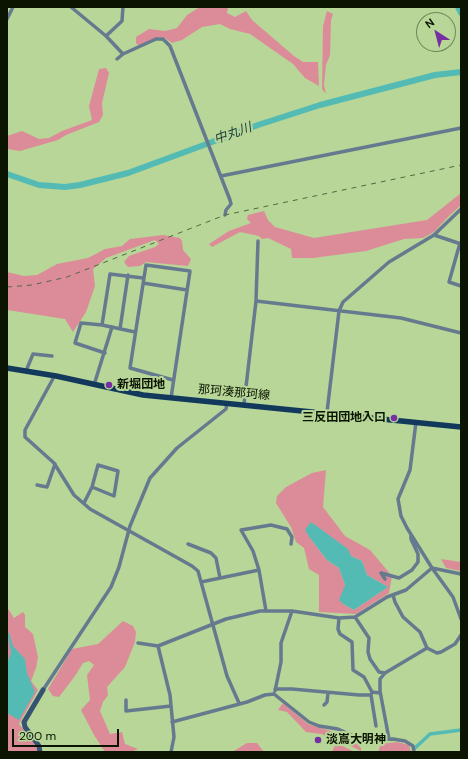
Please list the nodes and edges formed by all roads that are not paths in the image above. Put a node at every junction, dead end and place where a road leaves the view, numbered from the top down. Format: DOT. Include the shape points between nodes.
graph roads {
  1 [pos="13,7"];
  2 [pos="71,7"];
  3 [pos="123,7"];
  4 [pos="7,19"];
  5 [pos="106,36"];
  6 [pos="123,54"];
  7 [pos="117,59"];
  8 [pos="461,128"];
  9 [pos="221,176"];
  10 [pos="461,209"];
  11 [pos="225,215"];
  12 [pos="434,235"];
  13 [pos="258,241"];
  14 [pos="460,244"];
  15 [pos="128,275"];
  16 [pos="143,278"];
  17 [pos="143,283"];
  18 [pos="461,286"];
  19 [pos="187,290"];
  20 [pos="256,301"];
  21 [pos="339,311"];
  22 [pos="102,325"];
  23 [pos="112,327"];
  24 [pos="120,329"];
  25 [pos="135,332"];
  26 [pos="461,333"];
  27 [pos="105,353"];
  28 [pos="52,356"];
  29 [pos="7,368"];
  30 [pos="26,371"];
  31 [pos="55,376"];
  32 [pos="173,380"];
  33 [pos="94,385"];
  34 [pos="171,398"];
  35 [pos="227,403"];
  36 [pos="244,404"];
  37 [pos="327,412"];
  38 [pos="416,422"];
  39 [pos="461,427"];
  40 [pos="55,464"];
  41 [pos="36,485"];
  42 [pos="92,488"];
  43 [pos="84,503"];
  44 [pos="128,531"];
  45 [pos="411,534"];
  46 [pos="188,544"];
  47 [pos="290,544"];
  48 [pos="432,568"];
  49 [pos="259,570"];
  50 [pos="461,574"];
  51 [pos="220,578"];
  52 [pos="385,579"];
  53 [pos="201,582"];
  54 [pos="393,594"];
  55 [pos="266,611"];
  56 [pos="292,611"];
  57 [pos="355,617"];
  58 [pos="339,618"];
  59 [pos="461,619"];
  60 [pos="213,626"];
  61 [pos="461,635"];
  62 [pos="138,643"];
  63 [pos="158,646"];
  64 [pos="427,648"];
  65 [pos="385,673"];
  66 [pos="275,689"];
  67 [pos="44,690"];
  68 [pos="328,693"];
  69 [pos="380,693"];
  70 [pos="274,694"];
  71 [pos="372,694"];
  72 [pos="126,700"];
  73 [pos="239,703"];
  74 [pos="324,705"];
  75 [pos="171,706"];
  76 [pos="172,722"];
  77 [pos="376,726"];
  78 [pos="389,739"];
  79 [pos="40,752"];
  80 [pos="171,752"];
  81 [pos="414,752"];
  1 -- 4 [label="street"];
  2 -- 5 [label="street"];
  3 -- 5 [label="street" via="122,21"];
  5 -- 6 [label="street"];
  6 -- 7 [label="street"];
  6 -- 9 [label="street" via="159,38 170,46"];
  8 -- 9 [label="street"];
  9 -- 11 [label="street" via="230,200"];
  10 -- 12 [label="street"];
  12 -- 14 [label="street"];
  12 -- 21 [label="street" via="389,262 343,302"];
  13 -- 20 [label="street"];
  14 -- 18 [label="street" via="449,282"];
  15 -- 16 [label="street"];
  15 -- 22 [label="street" via="110,274"];
  15 -- 24 [label="street"];
  16 -- 17 [label="street"];
  16 -- 19 [label="street" via="146,265 190,271"];
  17 -- 19 [label="street"];
  17 -- 25 [label="street"];
  19 -- 32 [label="street"];
  20 -- 21 [label="street"];
  20 -- 36 [label="street"];
  21 -- 26 [label="street" via="401,318"];
  21 -- 37 [label="street"];
  22 -- 23 [label="street"];
  22 -- 27 [label="street" via="80,323 76,343"];
  23 -- 24 [label="street"];
  23 -- 27 [label="street"];
  24 -- 25 [label="street"];
  25 -- 32 [label="street" via="130,368"];
  27 -- 33 [label="street"];
  28 -- 30 [label="street" via="33,354"];
  29 -- 30 [label="main road, 那珂湊那珂線"];
  30 -- 31 [label="main road, 那珂湊那珂線"];
  31 -- 33 [label="main road, 那珂湊那珂線"];
  31 -- 40 [label="street" via="24,434"];
  32 -- 34 [label="street"];
  33 -- 34 [label="main road, 那珂湊那珂線"];
  34 -- 35 [label="main road, 那珂湊那珂線"];
  35 -- 36 [label="main road, 那珂湊那珂線"];
  35 -- 44 [label="street" via="226,409 183,443 155,471 146,486"];
  36 -- 37 [label="main road, 那珂湊那珂線"];
  37 -- 38 [label="main road, 那珂湊那珂線"];
  38 -- 39 [label="main road, 那珂湊那珂線"];
  38 -- 45 [label="street" via="410,470 398,499 401,516"];
  40 -- 41 [label="street" via="47,488"];
  40 -- 43 [label="street" via="74,495"];
  42 -- 42 [label="street" via="98,465 118,471 114,496"];
  42 -- 43 [label="street"];
  43 -- 44 [label="street"];
  44 -- 53 [label="street" via="192,566 200,573"];
  44 -- 67 [label="street" via="120,567 108,593"];
  45 -- 48 [label="street"];
  45 -- 52 [label="street" via="418,562 399,578 381,572"];
  46 -- 51 [label="street" via="211,553 216,558"];
  47 -- 49 [label="street" via="292,537 287,529 271,525 241,530 253,551"];
  48 -- 50 [label="street"];
  48 -- 54 [label="street" via="406,590"];
  48 -- 59 [label="street" via="453,597"];
  49 -- 51 [label="street"];
  49 -- 55 [label="street"];
  51 -- 53 [label="street"];
  53 -- 60 [label="street"];
  54 -- 57 [label="street"];
  54 -- 64 [label="street" via="403,617 418,629"];
  55 -- 56 [label="street"];
  55 -- 60 [label="street" via="250,612"];
  56 -- 58 [label="street"];
  56 -- 66 [label="street" via="280,643 281,662"];
  57 -- 58 [label="street"];
  57 -- 65 [label="street" via="370,638 370,659 379,672"];
  58 -- 71 [label="street" via="339,632 352,642 352,670 364,677"];
  60 -- 63 [label="street"];
  60 -- 73 [label="street" via="227,676"];
  61 -- 64 [label="street" via="452,647 441,652 437,653"];
  62 -- 63 [label="street"];
  63 -- 75 [label="street"];
  64 -- 65 [label="street"];
  65 -- 69 [label="street" via="380,679"];
  66 -- 68 [label="street" via="292,688"];
  66 -- 70 [label="street"];
  67 -- 79 [label="street" via="24,722"];
  68 -- 71 [label="street"];
  68 -- 74 [label="street"];
  69 -- 71 [label="street"];
  69 -- 78 [label="street"];
  70 -- 73 [label="street"];
  70 -- 78 [label="street" via="319,726 338,729 362,740"];
  71 -- 77 [label="street"];
  72 -- 75 [label="street" via="126,711"];
  73 -- 76 [label="street"];
  75 -- 76 [label="street"];
  76 -- 80 [label="street" via="174,741"];
  78 -- 81 [label="street" via="409,742"];
}
